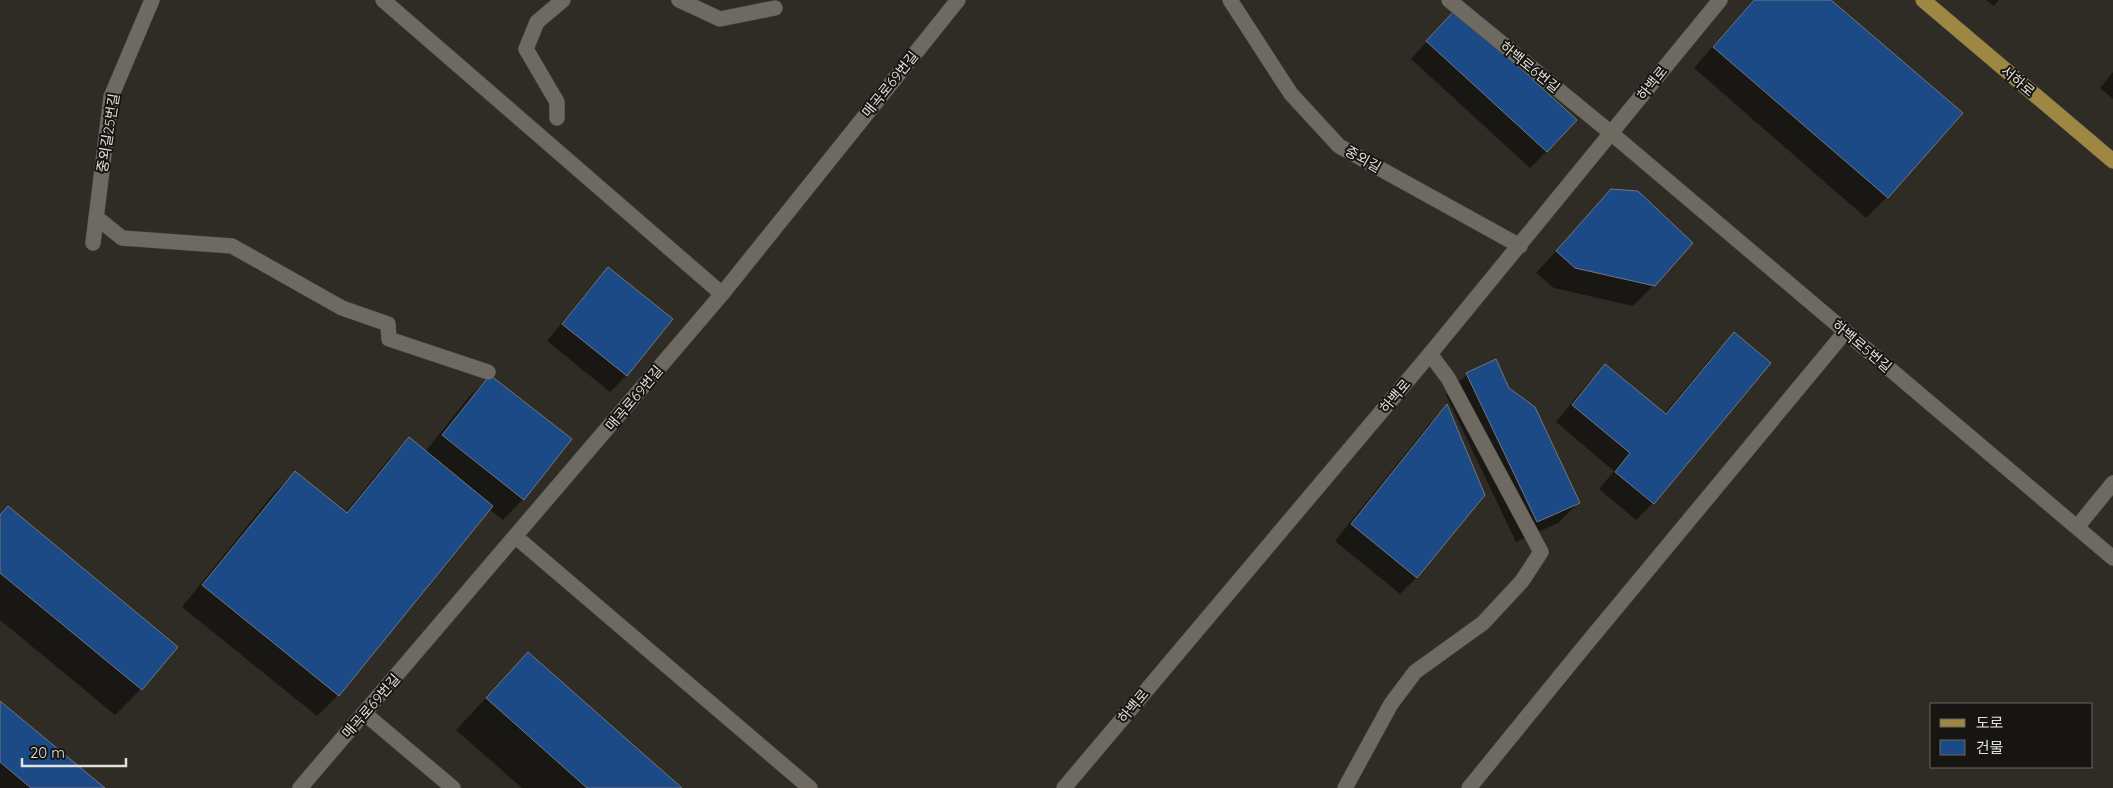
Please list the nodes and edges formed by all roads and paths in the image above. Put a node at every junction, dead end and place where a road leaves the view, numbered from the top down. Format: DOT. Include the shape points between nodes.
graph roads {
  1 [pos="152,0"];
  2 [pos="382,0"];
  3 [pos="563,0"];
  4 [pos="679,0"];
  5 [pos="958,0"];
  6 [pos="1230,0"];
  7 [pos="1449,0"];
  8 [pos="1720,0"];
  9 [pos="1923,0"];
  10 [pos="775,8"];
  11 [pos="557,118"];
  12 [pos="1611,133"];
  13 [pos="2113,161"];
  14 [pos="96,217"];
  15 [pos="93,243"];
  16 [pos="1520,246"];
  17 [pos="722,294"];
  18 [pos="1845,332"];
  19 [pos="1430,354"];
  20 [pos="488,372"];
  21 [pos="2113,483"];
  22 [pos="2077,527"];
  23 [pos="516,537"];
  24 [pos="2113,558"];
  25 [pos="364,713"];
  26 [pos="300,788"];
  27 [pos="453,788"];
  28 [pos="810,788"];
  29 [pos="1064,788"];
  30 [pos="1345,788"];
  31 [pos="1470,788"];
  1 -- 14 [label="street, 중외길25번길" via="111,97"];
  2 -- 17 [label="street"];
  3 -- 11 [label="street" via="537,22 526,49 557,102"];
  4 -- 10 [label="street" via="720,19"];
  5 -- 17 [label="street, 매곡로69번길"];
  6 -- 16 [label="street, 중외길" via="1291,94 1339,146"];
  7 -- 12 [label="street, 하백로6번길"];
  8 -- 12 [label="street, 하백로"];
  9 -- 13 [label="main road, 서하로"];
  12 -- 16 [label="street, 하백로"];
  12 -- 18 [label="street, 하백로5번길"];
  14 -- 15 [label="street, 중외길25번길"];
  14 -- 20 [label="street" via="122,238 232,246 342,308 388,324 389,339"];
  16 -- 19 [label="street, 하백로"];
  17 -- 23 [label="street, 매곡로69번길"];
  18 -- 22 [label="street, 하백로5번길"];
  18 -- 31 [label="street"];
  19 -- 29 [label="street, 하백로"];
  19 -- 30 [label="street" via="1448,378 1541,552 1522,581 1483,623 1415,672 1391,704"];
  21 -- 22 [label="street"];
  22 -- 24 [label="street, 하백로5번길"];
  23 -- 25 [label="street, 매곡로69번길"];
  23 -- 28 [label="street"];
  25 -- 26 [label="street, 매곡로69번길"];
  25 -- 27 [label="street"];
}
